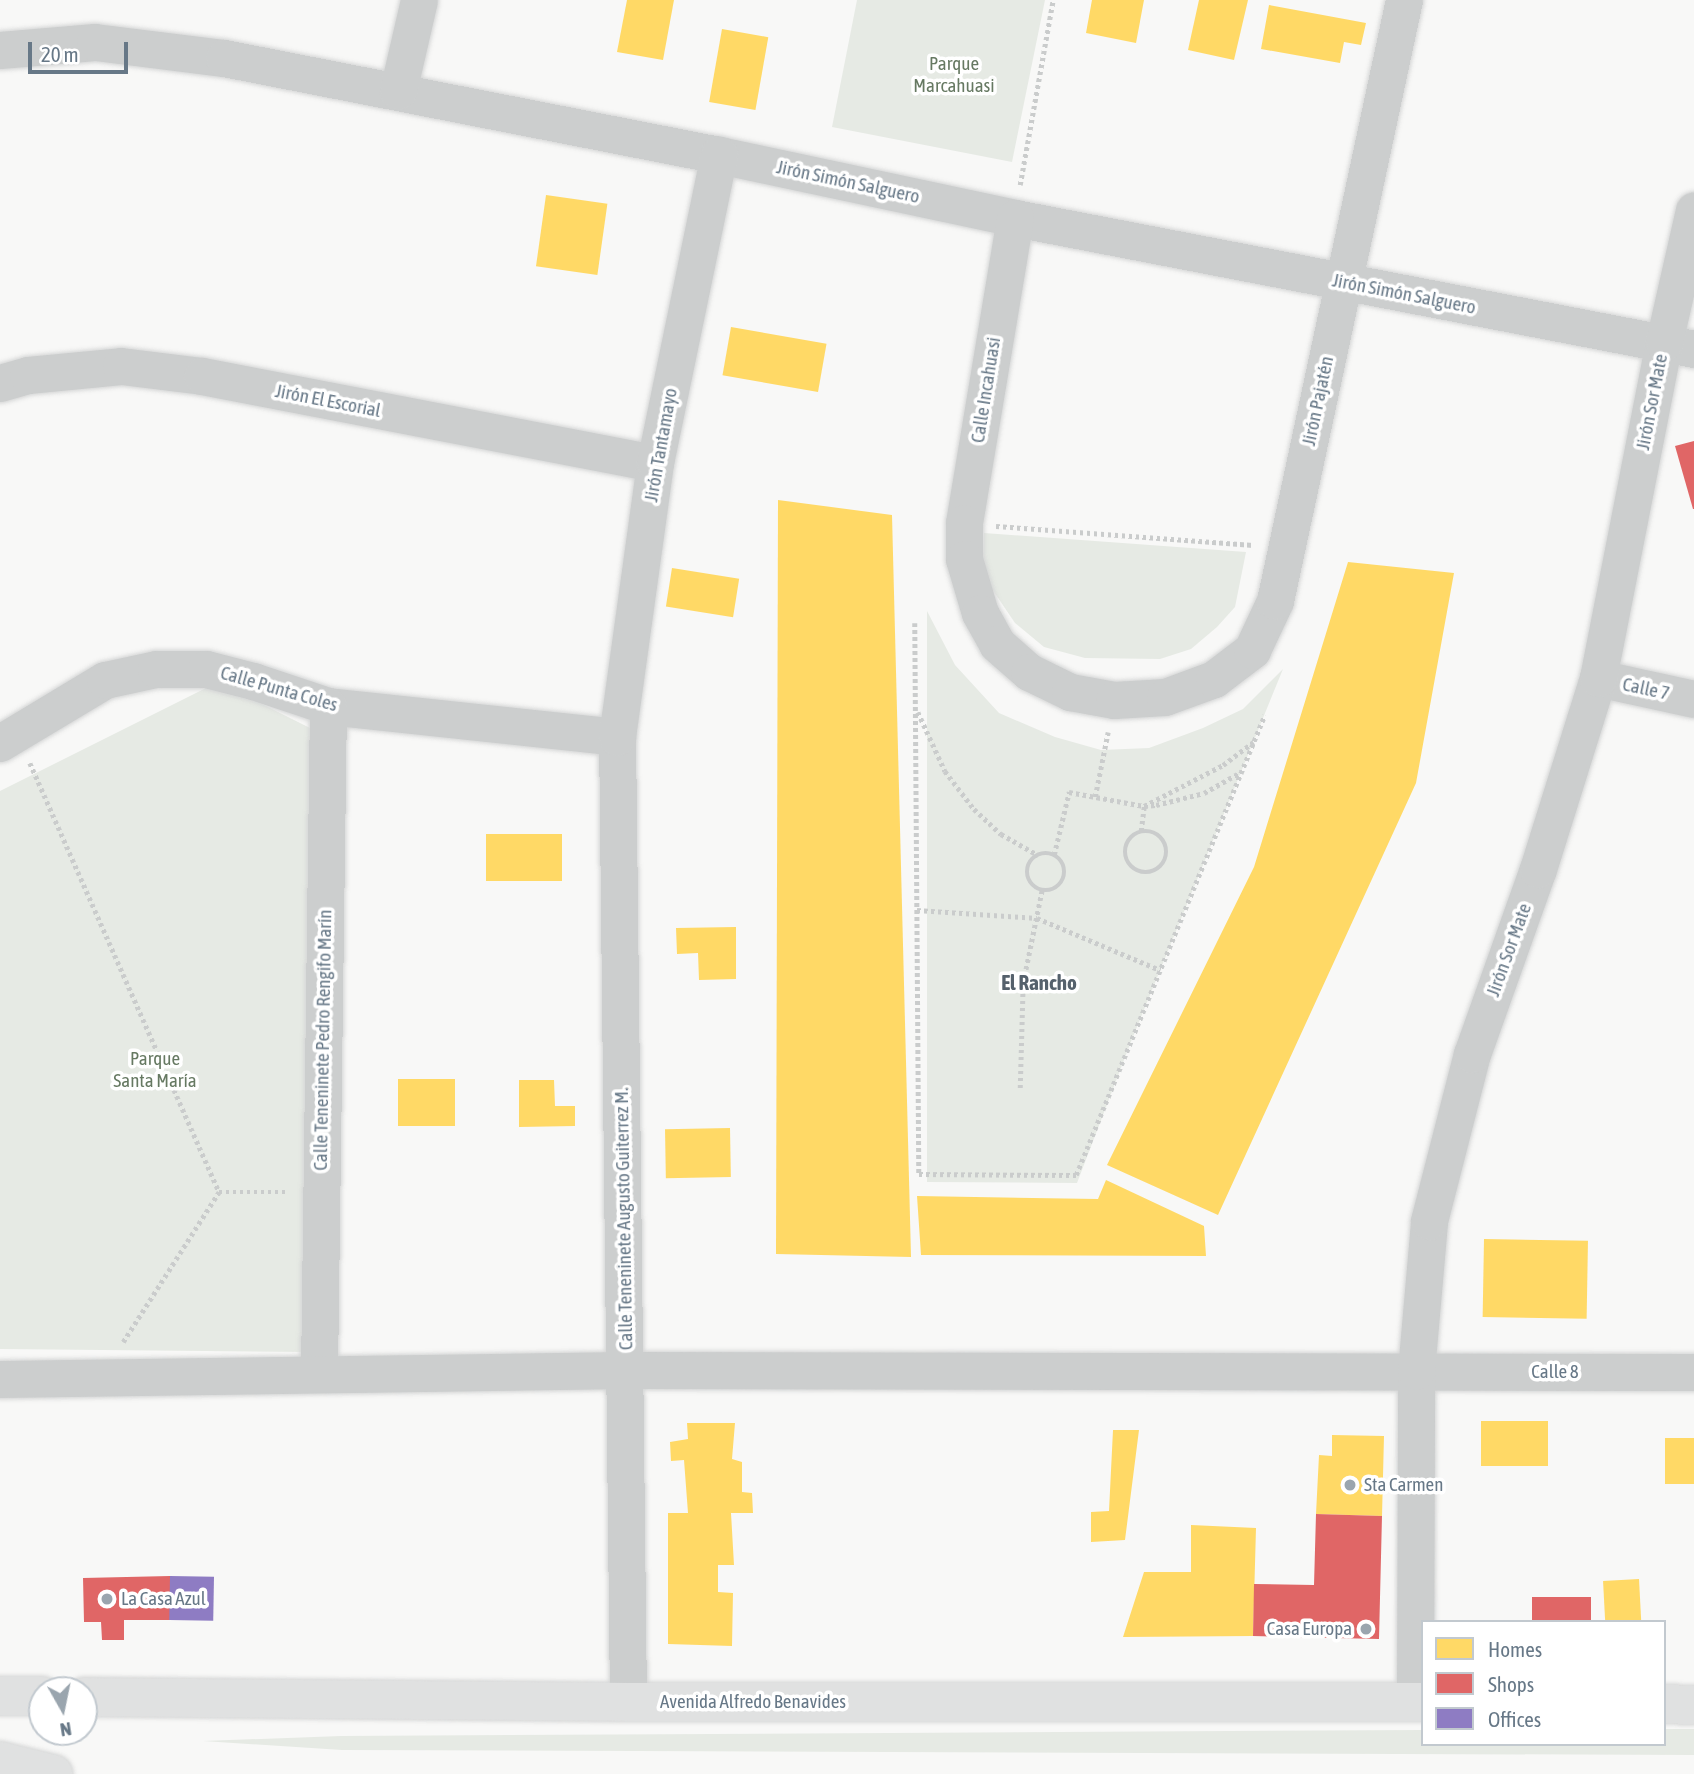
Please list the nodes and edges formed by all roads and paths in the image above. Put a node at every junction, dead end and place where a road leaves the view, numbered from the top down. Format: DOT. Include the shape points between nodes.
graph roads {
  1 [pos="419,0"];
  2 [pos="1053,0"];
  3 [pos="1404,0"];
  4 [pos="0,50"];
  5 [pos="398,91"];
  6 [pos="719,155"];
  7 [pos="1694,210"];
  8 [pos="1015,218"];
  9 [pos="1343,282"];
  10 [pos="1679,345"];
  11 [pos="0,383"];
  12 [pos="655,463"];
  13 [pos="964,523"];
  14 [pos="1288,547"];
  15 [pos="915,623"];
  16 [pos="1598,678"];
  17 [pos="1114,699"];
  18 [pos="1694,699"];
  19 [pos="328,706"];
  20 [pos="916,708"];
  21 [pos="1265,715"];
  22 [pos="617,737"];
  23 [pos="8,738"];
  24 [pos="1254,741"];
  25 [pos="1241,771"];
  26 [pos="1095,797"];
  27 [pos="1144,806"];
  28 [pos="1141,831"];
  29 [pos="1038,855"];
  30 [pos="1054,855"];
  31 [pos="1042,890"];
  32 [pos="918,910"];
  33 [pos="1037,918"];
  34 [pos="1160,970"];
  35 [pos="1020,1088"];
  36 [pos="219,1192"];
  37 [pos="320,1192"];
  38 [pos="626,1370"];
  39 [pos="1416,1371"];
  40 [pos="1694,1372"];
  41 [pos="319,1373"];
  42 [pos="101,1377"];
  43 [pos="0,1378"];
  44 [pos="0,1696"];
  45 [pos="28,1696"];
  46 [pos="98,1696"];
  47 [pos="628,1702"];
  48 [pos="1419,1702"];
  49 [pos="1666,1704"];
  50 [pos="1694,1705"];
  51 [pos="0,1761"];
  52 [pos="53,1774"];
  1 -- 5 [label="street"];
  2 -- 8 [label="path"];
  3 -- 9 [label="street, Jirón Pajatén"];
  4 -- 5 [label="street, Jirón Simón Salguero" via="95,42 224,58"];
  5 -- 6 [label="street, Jirón Simón Salguero"];
  6 -- 8 [label="street, Jirón Simón Salguero"];
  6 -- 12 [label="street, Jirón Tantamayo"];
  7 -- 10 [label="street, Jirón Sor Mate"];
  8 -- 9 [label="street, Jirón Simón Salguero"];
  8 -- 13 [label="street, Calle Incahuasi"];
  9 -- 10 [label="street, Jirón Simón Salguero"];
  9 -- 14 [label="street, Jirón Pajatén"];
  10 -- 16 [label="street, Jirón Sor Mate"];
  11 -- 12 [label="street, Jirón El Escorial" via="28,375 121,366 202,376"];
  12 -- 22 [label="street, Jirón Tantamayo"];
  13 -- 14 [label="path"];
  13 -- 17 [label="street, Calle Incahuasi" via="964,559 979,613 998,644 1029,672 1070,692"];
  14 -- 17 [label="street, Jirón Pajatén" via="1275,601 1252,650 1214,679 1165,697"];
  15 -- 20 [label="path"];
  16 -- 18 [label="street, Calle 7"];
  16 -- 39 [label="street, Jirón Sor Mate" via="1538,869 1472,1054 1429,1221"];
  17 -- 26 [label="path"];
  19 -- 22 [label="street, Calle Punta Coles"];
  19 -- 23 [label="street, Calle Punta Coles" via="206,669 156,669 105,680"];
  19 -- 37 [label="street, Calle Teneninete Pedro Rengifo Marín"];
  20 -- 29 [label="path" via="945,771 974,809 1001,834"];
  20 -- 32 [label="path"];
  21 -- 24 [label="path"];
  22 -- 38 [label="street, Calle Teneninete Augusto Guiterrez M."];
  23 -- 36 [label="path"];
  24 -- 25 [label="path"];
  24 -- 27 [label="path" via="1223,765"];
  25 -- 27 [label="path" via="1204,793"];
  25 -- 34 [label="path"];
  26 -- 27 [label="path"];
  26 -- 30 [label="path" via="1069,792"];
  27 -- 28 [label="path"];
  28 -- 28 [label="path" via="1126,845 1126,858 1133,869 1153,872 1165,863 1166,842 1155,832"];
  29 -- 30 [label="path"];
  29 -- 31 [label="path" via="1029,863 1028,875 1033,886"];
  30 -- 31 [label="path" via="1064,866 1064,878 1056,888"];
  31 -- 33 [label="path"];
  32 -- 33 [label="path"];
  32 -- 34 [label="path" via="919,1174 1076,1175"];
  33 -- 34 [label="path"];
  33 -- 35 [label="path" via="1023,983"];
  36 -- 37 [label="path"];
  36 -- 42 [label="path"];
  37 -- 41 [label="street, Calle Teneninete Pedro Rengifo Marín"];
  38 -- 39 [label="street, Calle 8"];
  38 -- 41 [label="street, Calle 8"];
  38 -- 47 [label="street, Calle Teneninete Augusto Guiterrez M."];
  39 -- 40 [label="street, Calle 8"];
  39 -- 48 [label="street, Jirón Sor Mate"];
  41 -- 42 [label="street, Calle 8"];
  42 -- 43 [label="street, Calle 8"];
  44 -- 45 [label="main road"];
  46 -- 47 [label="main road, Avenida Alfredo Benavides"];
  47 -- 48 [label="main road, Avenida Alfredo Benavides"];
  49 -- 50 [label="main road"];
  51 -- 52 [label="main road"];
}
